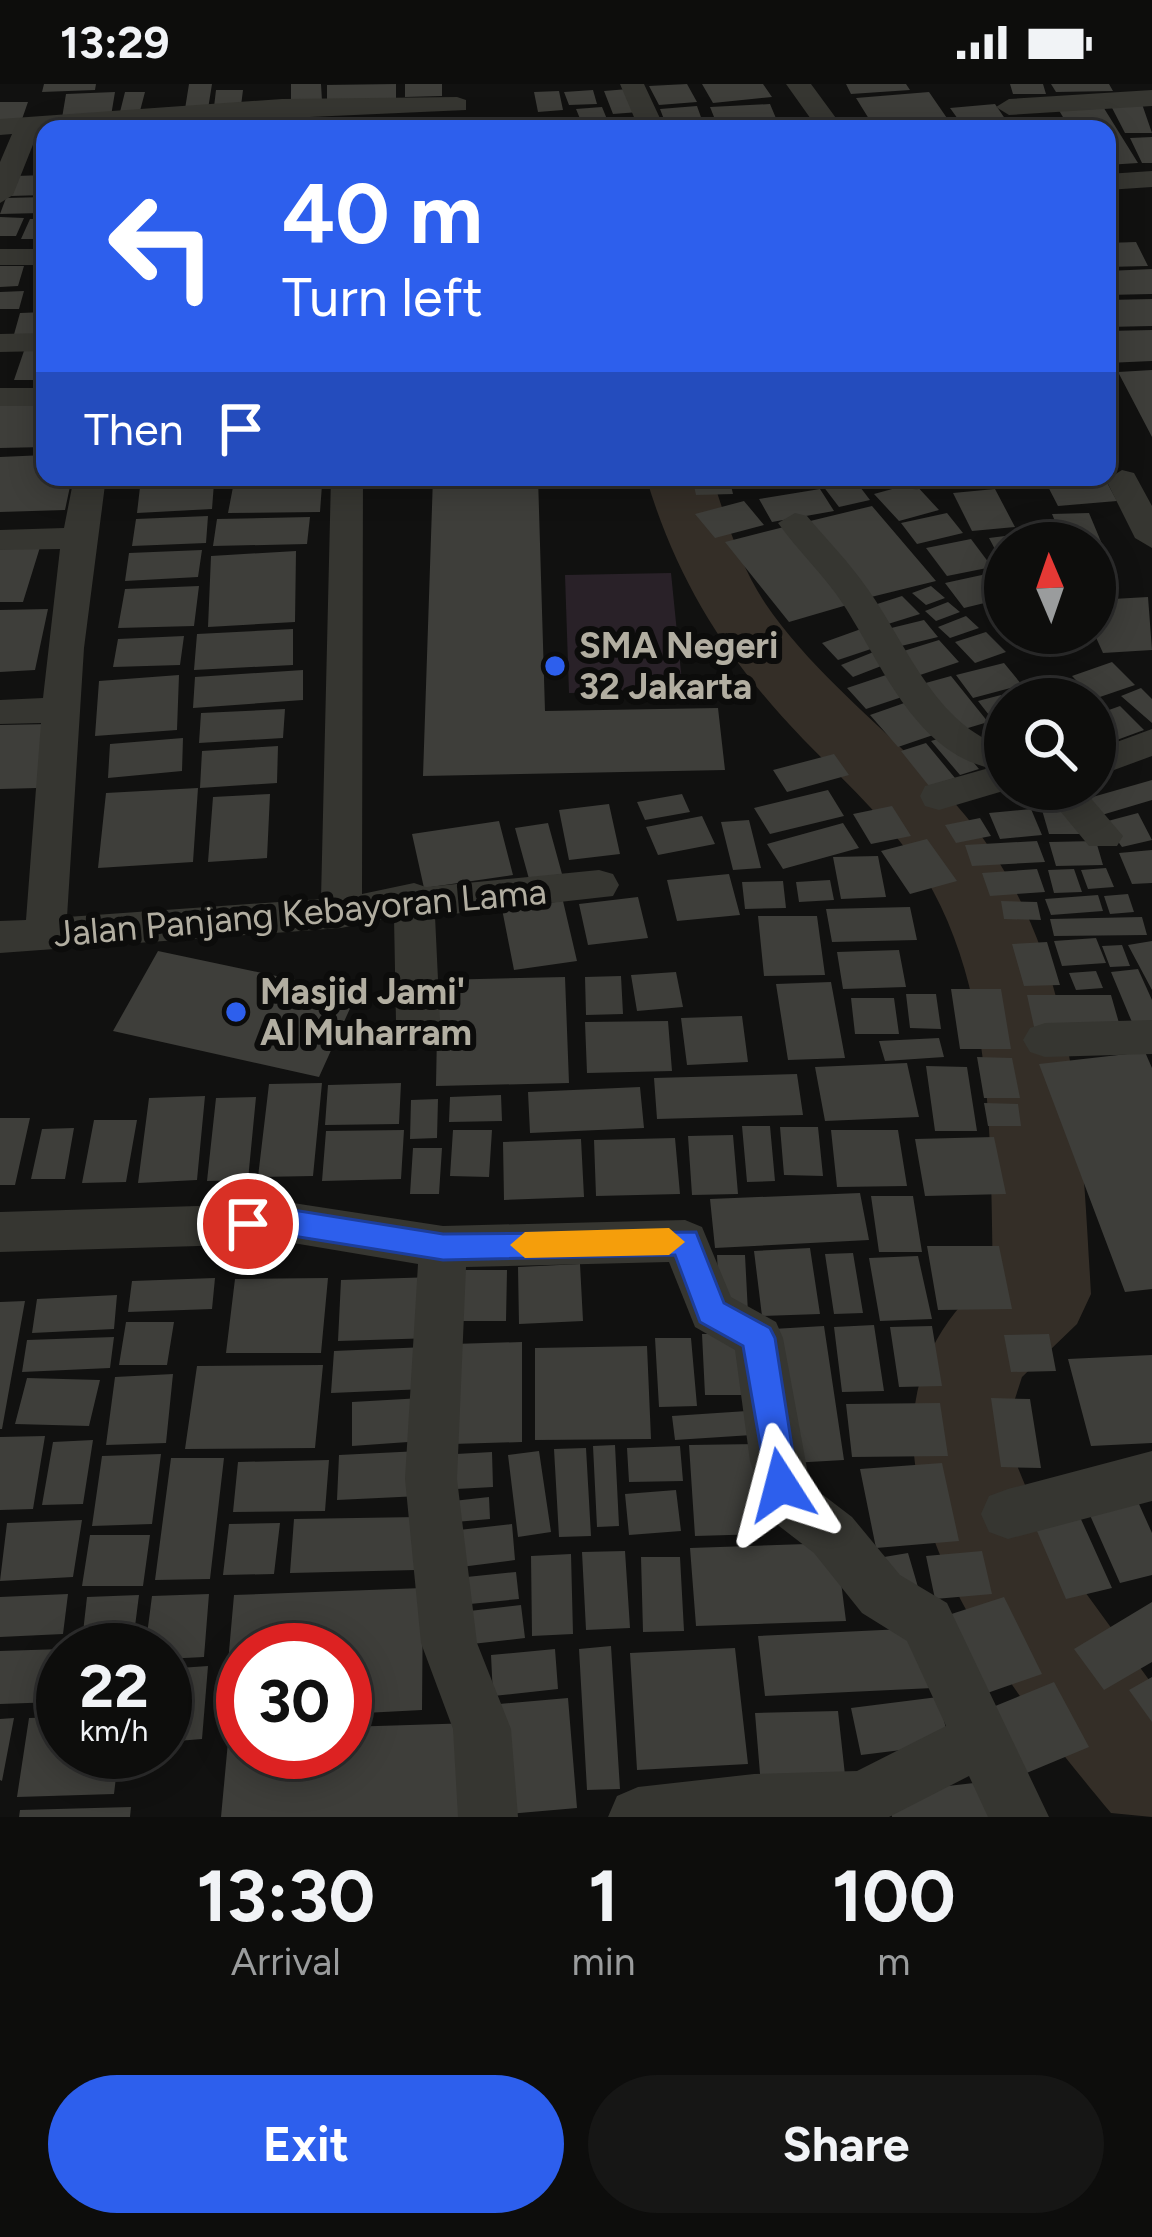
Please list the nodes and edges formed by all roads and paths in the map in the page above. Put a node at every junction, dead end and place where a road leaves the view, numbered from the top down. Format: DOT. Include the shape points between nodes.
graph roads {
  1 [pos="632,84"];
  2 [pos="798,84"];
  3 [pos="994,84"];
  4 [pos="282,96"];
  5 [pos="1152,98"];
  6 [pos="457,105"];
  7 [pos="1010,107"];
  8 [pos="233,120"];
  9 [pos="648,120"];
  10 [pos="824,120"];
  11 [pos="1021,120"];
  12 [pos="14,127"];
  13 [pos="1152,179"];
  14 [pos="1116,181"];
  15 [pos="0,196"];
  16 [pos="0,257"];
  17 [pos="36,257"];
  18 [pos="36,342"];
  19 [pos="0,343"];
  20 [pos="0,397"];
  21 [pos="36,397"];
  22 [pos="1127,472"];
  23 [pos="88,486"];
  24 [pos="347,486"];
  25 [pos="795,523"];
  26 [pos="77,538"];
  27 [pos="1152,538"];
  28 [pos="0,540"];
  29 [pos="60,710"];
  30 [pos="0,712"];
  31 [pos="1152,742"];
  32 [pos="984,754"];
  33 [pos="1116,756"];
  34 [pos="984,783"];
  35 [pos="939,796"];
  36 [pos="1080,810"];
  37 [pos="1103,836"];
  38 [pos="599,885"];
  39 [pos="414,898"];
  40 [pos="341,913"];
  41 [pos="45,935"];
  42 [pos="0,937"];
  43 [pos="418,1022"];
  44 [pos="1152,1037"];
  45 [pos="1045,1040"];
  46 [pos="0,1232"];
  47 [pos="443,1247"];
  48 [pos="1152,1476"];
  49 [pos="1008,1514"];
  50 [pos="983,1738"];
  51 [pos="488,1817"];
  52 [pos="638,1817"];
  53 [pos="1019,1817"];
  1 -- 9 [label="street"];
  2 -- 10 [label="street"];
  3 -- 7 [label="street"];
  4 -- 6 [label="street"];
  4 -- 8 [label="street"];
  5 -- 7 [label="street"];
  7 -- 11 [label="street"];
  12 -- 15 [label="street"];
  13 -- 14 [label="street"];
  16 -- 17 [label="street"];
  18 -- 19 [label="street"];
  20 -- 21 [label="street"];
  22 -- 27 [label="street"];
  23 -- 26 [label="street"];
  24 -- 40 [label="street"];
  25 -- 32 [label="street" via="941,720"];
  26 -- 28 [label="street"];
  26 -- 29 [label="street"];
  29 -- 30 [label="street"];
  29 -- 41 [label="street"];
  31 -- 33 [label="street"];
  34 -- 35 [label="street"];
  36 -- 37 [label="street"];
  38 -- 39 [label="street, Jalan Panjang Kebayoran Lama"];
  39 -- 40 [label="street, Jalan Panjang Kebayoran Lama"];
  39 -- 43 [label="street"];
  40 -- 41 [label="street, Jalan Panjang Kebayoran Lama"];
  41 -- 42 [label="street, Jalan Panjang Kebayoran Lama"];
  44 -- 45 [label="street"];
  46 -- 47 [label="street" via="293,1223"];
  47 -- 50 [label="street" via="686,1241 712,1312 758,1338 789,1501 833,1535 880,1594 927,1622"];
  47 -- 51 [label="street" via="431,1479 449,1643 482,1729"];
  48 -- 49 [label="street"];
  50 -- 52 [label="street" via="861,1800 754,1802"];
  50 -- 53 [label="street"];
}
